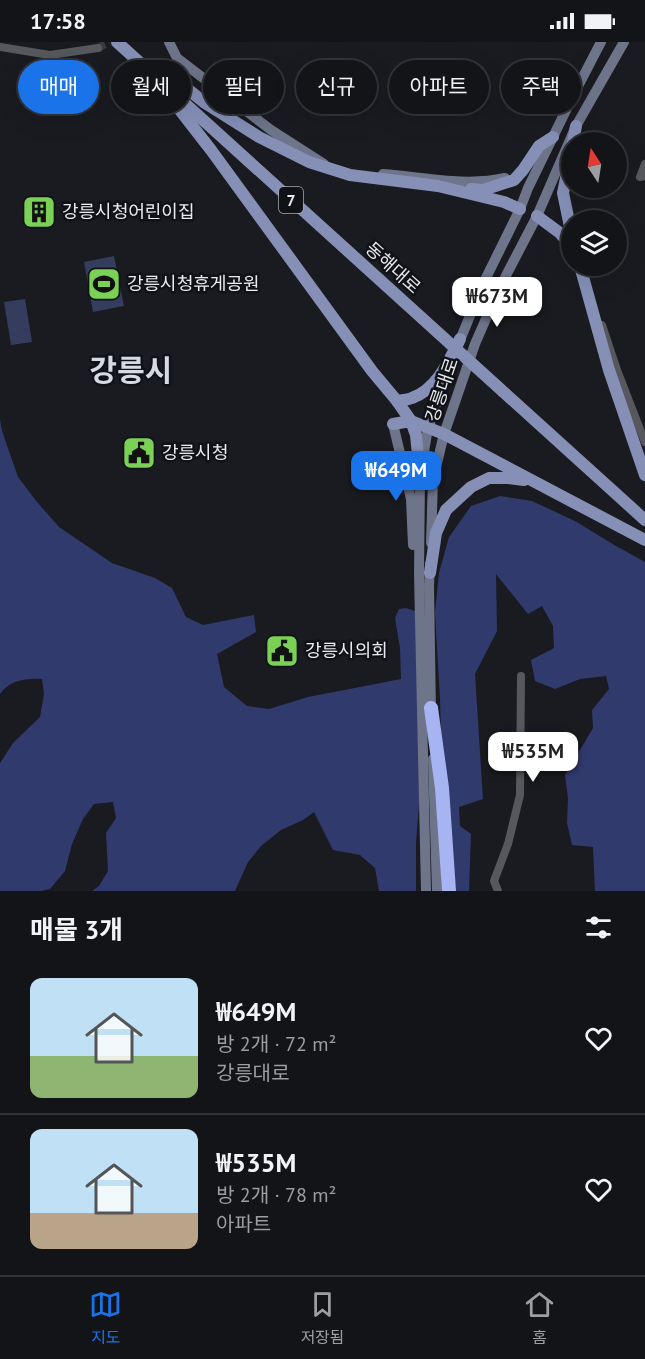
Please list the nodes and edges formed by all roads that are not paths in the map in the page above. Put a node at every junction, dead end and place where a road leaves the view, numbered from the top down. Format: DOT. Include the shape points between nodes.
graph roads {
  1 [pos="117,42"];
  2 [pos="169,42"];
  3 [pos="601,42"];
  4 [pos="624,42"];
  5 [pos="0,47"];
  6 [pos="98,48"];
  7 [pos="138,60"];
  8 [pos="191,92"];
  9 [pos="191,109"];
  10 [pos="183,114"];
  11 [pos="576,126"];
  12 [pos="575,132"];
  13 [pos="553,137"];
  14 [pos="645,164"];
  15 [pos="332,167"];
  16 [pos="350,175"];
  17 [pos="517,177"];
  18 [pos="643,177"];
  19 [pos="438,186"];
  20 [pos="564,198"];
  21 [pos="564,202"];
  22 [pos="520,209"];
  23 [pos="566,210"];
  24 [pos="568,210"];
  25 [pos="537,216"];
  26 [pos="561,233"];
  27 [pos="585,276"];
  28 [pos="585,276"];
  29 [pos="460,339"];
  30 [pos="391,402"];
  31 [pos="411,420"];
  32 [pos="393,424"];
  33 [pos="428,428"];
  34 [pos="444,434"];
  35 [pos="645,442"];
  36 [pos="645,475"];
  37 [pos="420,476"];
  38 [pos="536,482"];
  39 [pos="645,520"];
  40 [pos="645,540"];
  41 [pos="424,574"];
  42 [pos="521,676"];
  43 [pos="431,708"];
  44 [pos="426,891"];
  45 [pos="437,891"];
  46 [pos="449,891"];
  47 [pos="498,891"];
  1 -- 7 [label="main road, 동해대로 / 7"];
  2 -- 15 [label="street" via="177,58 271,130"];
  3 -- 13 [label="street, 강릉대로"];
  4 -- 11 [label="street, 강릉대로"];
  5 -- 6 [label="street" via="50,55"];
  8 -- 16 [label="main road" via="259,137 309,162"];
  9 -- 39 [label="main road, 동해대로 / 7"];
  10 -- 30 [label="main road"];
  11 -- 12 [label="main road"];
  11 -- 25 [label="street, 강릉대로"];
  13 -- 17 [label="main road" via="539,146"];
  13 -- 22 [label="street, 강릉대로"];
  14 -- 18 [label="street"];
  15 -- 16 [label="street"];
  15 -- 17 [label="street" via="463,182"];
  16 -- 19 [label="main road"];
  17 -- 19 [label="main road" via="483,190"];
  19 -- 22 [label="main road"];
  20 -- 21 [label="main road"];
  21 -- 23 [label="main road"];
  21 -- 24 [label="street"];
  22 -- 25 [label="street"];
  22 -- 29 [label="street, 강릉대로"];
  25 -- 26 [label="main road"];
  25 -- 34 [label="street, 강릉대로" via="475,344"];
  27 -- 35 [label="street"];
  28 -- 36 [label="main road" via="609,370"];
  29 -- 30 [label="main road" via="433,384 411,398"];
  29 -- 33 [label="street, 강릉대로"];
  30 -- 31 [label="main road"];
  31 -- 32 [label="main road"];
  31 -- 33 [label="main road"];
  31 -- 37 [label="main road"];
  32 -- 41 [label="street" via="411,499 414,549"];
  33 -- 34 [label="main road"];
  33 -- 37 [label="street, 강릉대로"];
  34 -- 38 [label="main road"];
  34 -- 41 [label="street, 강릉대로" via="434,480"];
  37 -- 41 [label="street, 강릉대로"];
  38 -- 40 [label="main road"];
  38 -- 41 [label="main road" via="489,478 471,487 446,510"];
  41 -- 43 [label="street, 강릉대로"];
  41 -- 44 [label="street, 강릉대로"];
  42 -- 47 [label="street" via="520,795 494,881"];
  43 -- 45 [label="street, 강릉대로"];
  43 -- 46 [label="highway" via="442,788"];
}
